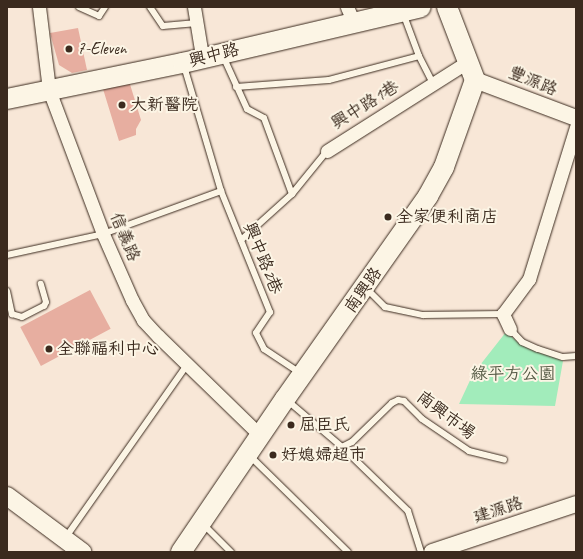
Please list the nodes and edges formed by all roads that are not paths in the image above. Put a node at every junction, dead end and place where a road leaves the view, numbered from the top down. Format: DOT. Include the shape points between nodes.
graph roads {
  1 [pos="39,7"];
  2 [pos="79,7"];
  3 [pos="105,7"];
  4 [pos="150,7"];
  5 [pos="194,7"];
  6 [pos="448,7"];
  7 [pos="412,9"];
  8 [pos="351,15"];
  9 [pos="197,22"];
  10 [pos="222,53"];
  11 [pos="202,56"];
  12 [pos="419,56"];
  13 [pos="469,61"];
  14 [pos="183,63"];
  15 [pos="475,80"];
  16 [pos="433,83"];
  17 [pos="236,87"];
  18 [pos="49,90"];
  19 [pos="7,99"];
  20 [pos="576,118"];
  21 [pos="576,127"];
  22 [pos="327,151"];
  23 [pos="221,191"];
  24 [pos="292,194"];
  25 [pos="102,234"];
  26 [pos="241,240"];
  27 [pos="7,255"];
  28 [pos="41,284"];
  29 [pos="365,287"];
  30 [pos="7,291"];
  31 [pos="503,314"];
  32 [pos="510,329"];
  33 [pos="576,356"];
  34 [pos="187,365"];
  35 [pos="304,375"];
  36 [pos="285,399"];
  37 [pos="261,436"];
  38 [pos="342,447"];
  39 [pos="248,455"];
  40 [pos="504,460"];
  41 [pos="7,496"];
  42 [pos="576,504"];
  43 [pos="202,522"];
  44 [pos="64,539"];
  45 [pos="82,552"];
  46 [pos="181,552"];
  47 [pos="231,552"];
  48 [pos="348,552"];
  49 [pos="431,552"];
  1 -- 18 [label="street, 信義路"];
  2 -- 3 [label="lane" via="99,16"];
  4 -- 9 [label="lane" via="163,26"];
  5 -- 9 [label="street"];
  6 -- 13 [label="main road"];
  7 -- 8 [label="main road, 興中路"];
  7 -- 12 [label="lane"];
  8 -- 10 [label="main road, 興中路"];
  9 -- 11 [label="street"];
  10 -- 11 [label="main road, 興中路"];
  10 -- 17 [label="lane"];
  11 -- 14 [label="main road, 興中路"];
  12 -- 16 [label="lane"];
  12 -- 17 [label="lane, 興中路1巷" via="329,80"];
  13 -- 15 [label="main road"];
  13 -- 16 [label="street, 興中路1巷"];
  14 -- 18 [label="main road, 興中路"];
  14 -- 23 [label="lane, 興中路2巷"];
  15 -- 20 [label="street, 豐源路"];
  15 -- 29 [label="main road, 南興路" via="444,167 428,196"];
  16 -- 22 [label="street, 興中路1巷"];
  17 -- 24 [label="lane" via="247,109 264,118"];
  18 -- 19 [label="main road, 興中路"];
  18 -- 25 [label="street, 信義路"];
  21 -- 31 [label="street" via="529,280"];
  22 -- 24 [label="lane, 興中路1巷"];
  23 -- 25 [label="lane"];
  23 -- 26 [label="lane, 興中路2巷"];
  24 -- 26 [label="lane, 興中路1巷"];
  25 -- 27 [label="lane"];
  25 -- 34 [label="street, 信義路" via="143,320"];
  26 -- 35 [label="lane, 興中路2巷" via="270,312 256,333 264,348"];
  28 -- 30 [label="lane" via="46,302 44,306 22,316 12,314"];
  29 -- 31 [label="lane" via="384,307 423,315"];
  29 -- 35 [label="main road, 南興路"];
  31 -- 32 [label="street"];
  32 -- 33 [label="lane" via="522,342 538,349 563,357"];
  34 -- 37 [label="street, 信義路"];
  34 -- 44 [label="lane"];
  35 -- 36 [label="main road, 南興路"];
  36 -- 37 [label="main road, 南興路"];
  36 -- 38 [label="lane"];
  37 -- 39 [label="main road, 南興路"];
  38 -- 40 [label="lane, 南興市場" via="352,442 398,400 404,401 422,419 469,451"];
  38 -- 49 [label="lane" via="408,511"];
  39 -- 43 [label="main road, 南興路"];
  39 -- 48 [label="lane"];
  41 -- 44 [label="main road"];
  42 -- 49 [label="street, 建源路"];
  43 -- 46 [label="main road, 南興路"];
  43 -- 47 [label="lane"];
  44 -- 45 [label="main road"];
}
